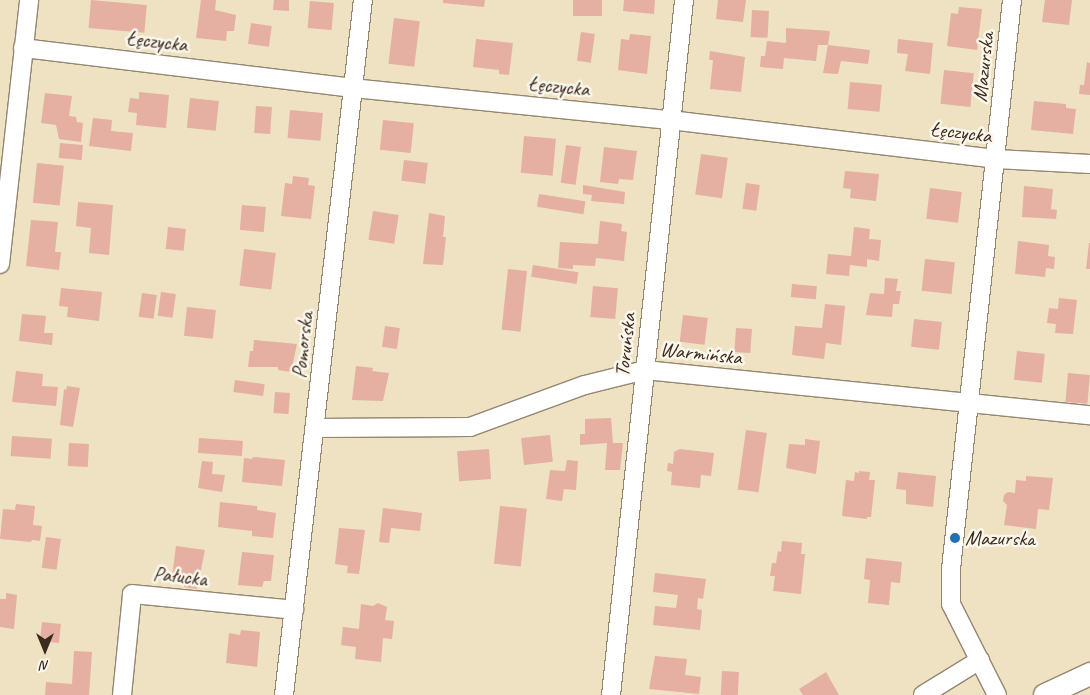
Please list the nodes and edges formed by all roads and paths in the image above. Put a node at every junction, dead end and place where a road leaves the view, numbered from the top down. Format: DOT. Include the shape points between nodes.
graph roads {
  1 [pos="29,0"];
  2 [pos="363,0"];
  3 [pos="684,0"];
  4 [pos="1012,0"];
  5 [pos="23,48"];
  6 [pos="353,88"];
  7 [pos="670,120"];
  8 [pos="996,159"];
  9 [pos="1090,164"];
  10 [pos="0,264"];
  11 [pos="645,370"];
  12 [pos="970,403"];
  13 [pos="1090,415"];
  14 [pos="315,428"];
  15 [pos="294,610"];
  16 [pos="980,660"];
  17 [pos="1090,674"];
  18 [pos="122,695"];
  19 [pos="284,695"];
  20 [pos="611,695"];
  21 [pos="923,695"];
  22 [pos="997,695"];
  23 [pos="1045,695"];
  1 -- 5 [label="street"];
  2 -- 6 [label="street, Pomorska"];
  3 -- 7 [label="street, Toruńska"];
  4 -- 8 [label="street, Mazurska"];
  5 -- 6 [label="street, Łęczycka"];
  5 -- 10 [label="street"];
  6 -- 7 [label="street, Łęczycka"];
  6 -- 14 [label="street, Pomorska"];
  7 -- 8 [label="street, Łęczycka"];
  7 -- 11 [label="street, Toruńska"];
  8 -- 9 [label="street, Łęczycka"];
  8 -- 12 [label="street, Mazurska"];
  11 -- 12 [label="street, Warmińska"];
  11 -- 14 [label="street, Warmińska" via="585,385 470,427"];
  11 -- 20 [label="street, Toruńska"];
  12 -- 13 [label="street, Warmińska"];
  12 -- 16 [label="street, Mazurska" via="951,569 951,604"];
  14 -- 15 [label="street, Pomorska"];
  15 -- 18 [label="street, Pałucka" via="132,594"];
  15 -- 19 [label="street, Pomorska"];
  16 -- 21 [label="street"];
  16 -- 22 [label="street, Mazurska"];
  17 -- 23 [label="street"];
}
